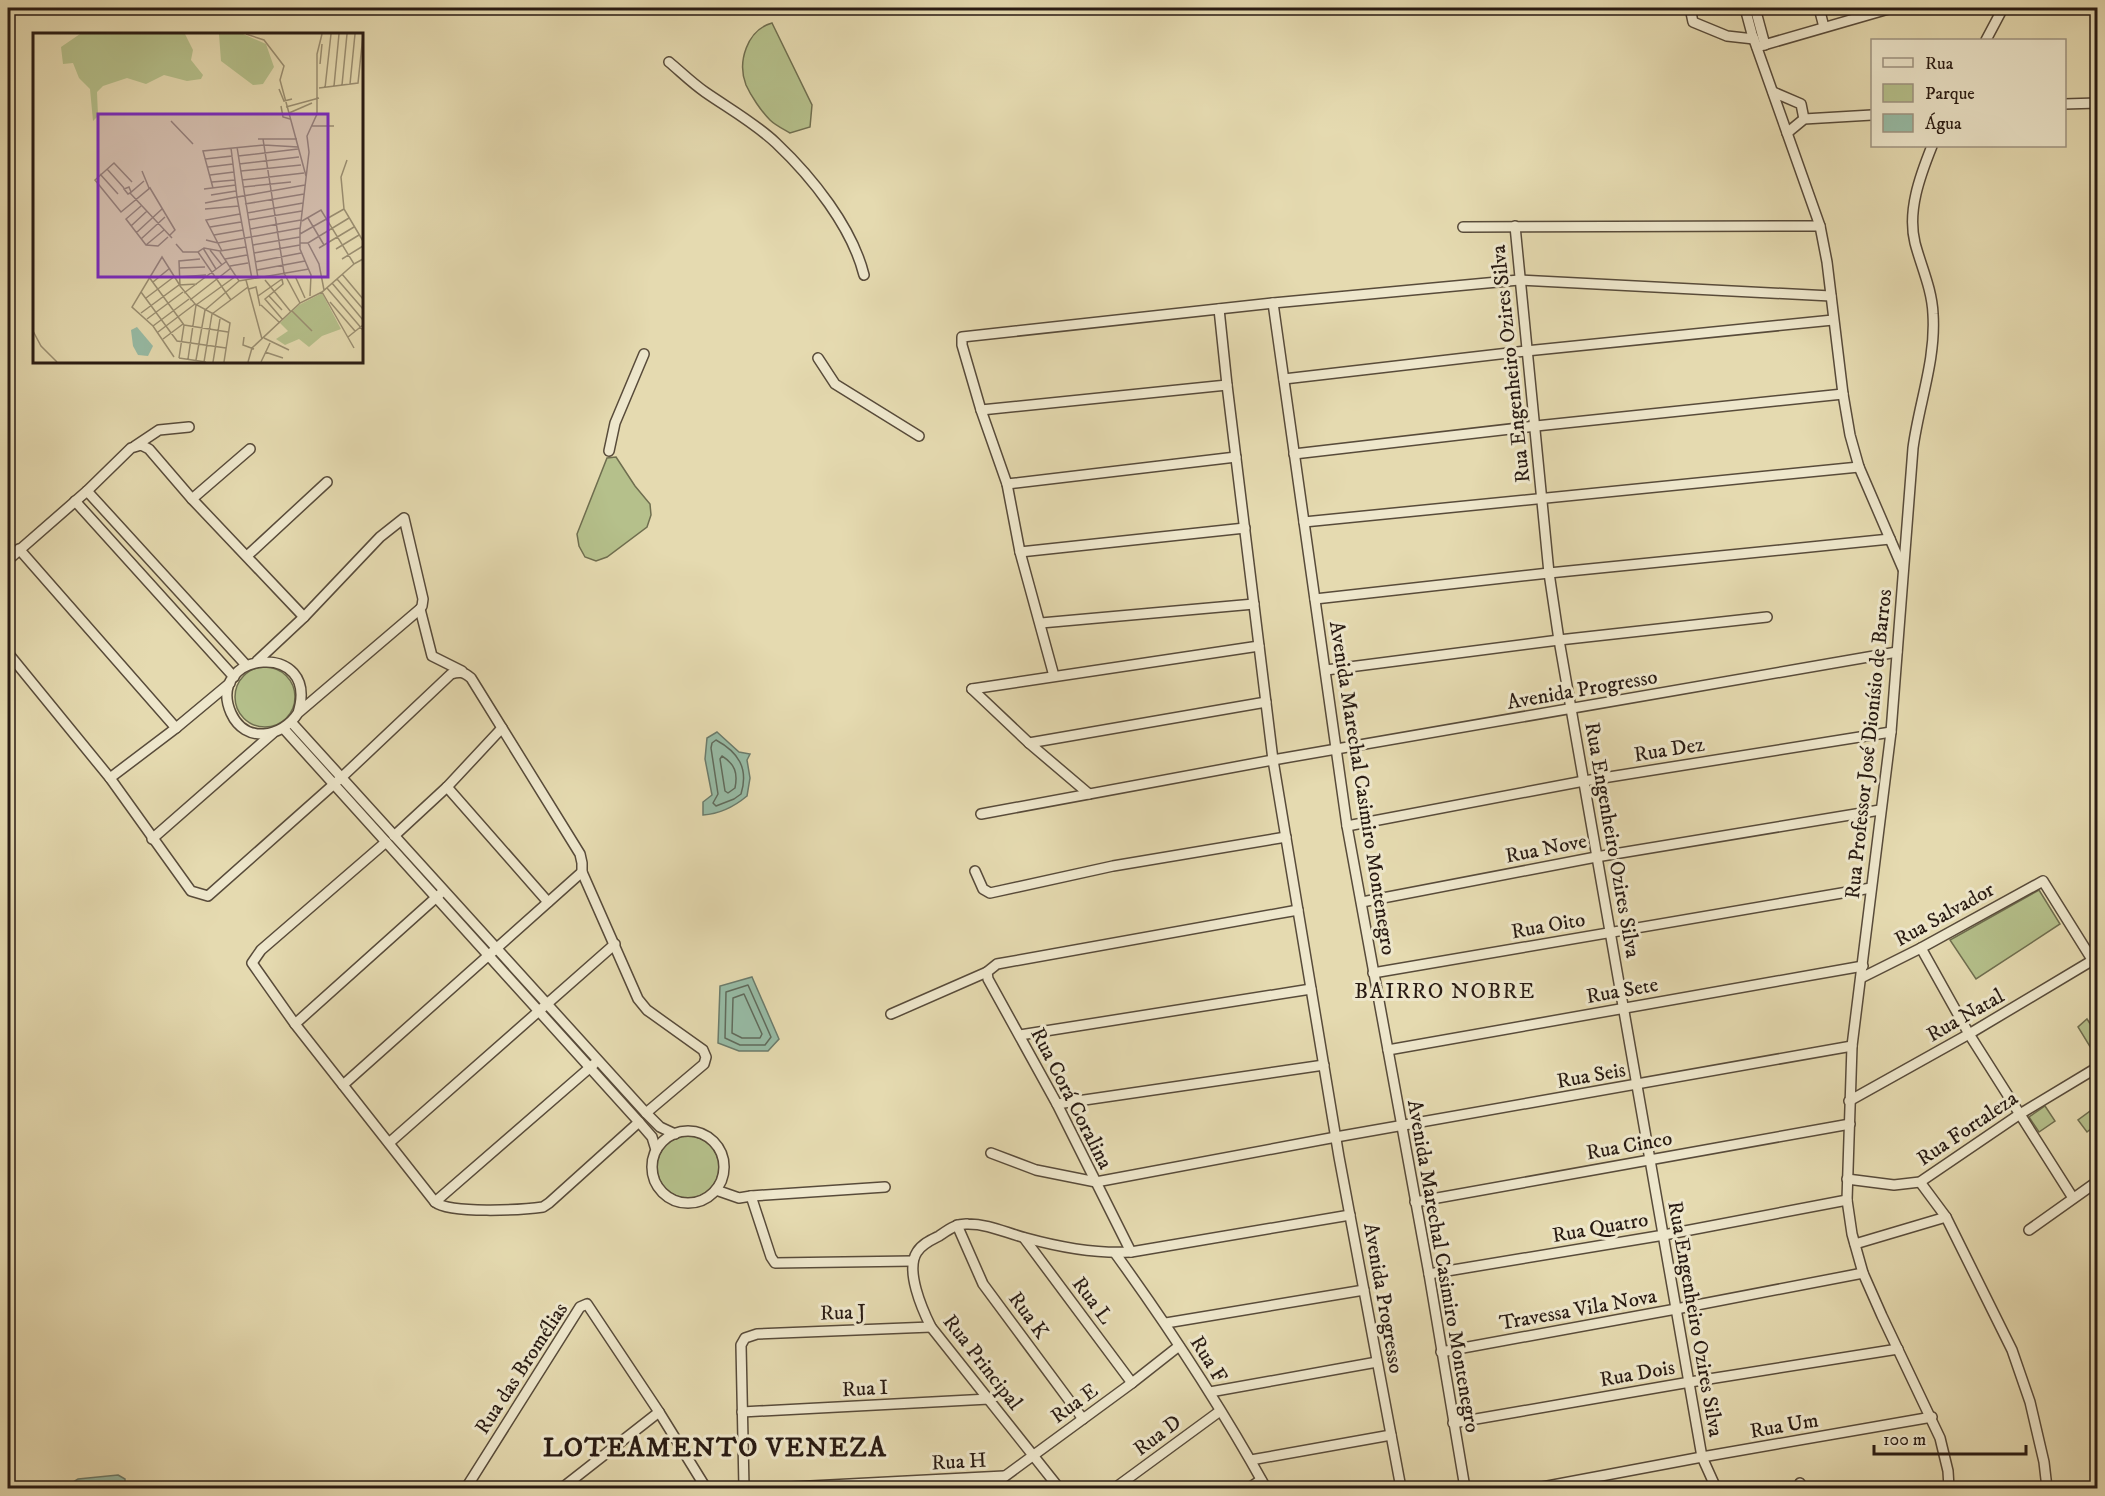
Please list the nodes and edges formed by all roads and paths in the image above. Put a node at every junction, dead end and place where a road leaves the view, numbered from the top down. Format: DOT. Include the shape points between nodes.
graph roads {
  1 [pos="1690,8"];
  2 [pos="1745,8"];
  3 [pos="1755,8"];
  4 [pos="1819,8"];
  5 [pos="1892,8"];
  6 [pos="2003,8"];
  7 [pos="1824,27"];
  8 [pos="1987,39"];
  9 [pos="1759,44"];
  10 [pos="669,63"];
  11 [pos="1773,92"];
  12 [pos="2097,103"];
  13 [pos="2066,104"];
  14 [pos="1871,115"];
  15 [pos="1804,119"];
  16 [pos="1787,133"];
  17 [pos="1932,147"];
  18 [pos="1515,226"];
  19 [pos="1820,226"];
  20 [pos="1462,227"];
  21 [pos="864,275"];
  22 [pos="1519,279"];
  23 [pos="1831,296"];
  24 [pos="1273,303"];
  25 [pos="1219,309"];
  26 [pos="1833,320"];
  27 [pos="1526,351"];
  28 [pos="644,354"];
  29 [pos="818,358"];
  30 [pos="1284,379"];
  31 [pos="1227,385"];
  32 [pos="1843,394"];
  33 [pos="981,410"];
  34 [pos="1536,426"];
  35 [pos="189,427"];
  36 [pos="919,436"];
  37 [pos="135,446"];
  38 [pos="250,449"];
  39 [pos="609,451"];
  40 [pos="1294,454"];
  41 [pos="1236,457"];
  42 [pos="1859,467"];
  43 [pos="327,482"];
  44 [pos="1007,484"];
  45 [pos="87,491"];
  46 [pos="192,499"];
  47 [pos="1542,499"];
  48 [pos="75,501"];
  49 [pos="1304,522"];
  50 [pos="1245,528"];
  51 [pos="1890,539"];
  52 [pos="19,549"];
  53 [pos="1020,552"];
  54 [pos="247,556"];
  55 [pos="8,560"];
  56 [pos="1904,571"];
  57 [pos="1549,573"];
  58 [pos="1315,599"];
  59 [pos="1254,604"];
  60 [pos="420,609"];
  61 [pos="304,617"];
  62 [pos="1767,617"];
  63 [pos="1041,623"];
  64 [pos="1560,640"];
  65 [pos="1259,646"];
  66 [pos="1897,652"];
  67 [pos="8,653"];
  68 [pos="257,661"];
  69 [pos="246,665"];
  70 [pos="1326,670"];
  71 [pos="466,673"];
  72 [pos="1054,676"];
  73 [pos="232,680"];
  74 [pos="1266,702"];
  75 [pos="1572,709"];
  76 [pos="298,713"];
  77 [pos="288,726"];
  78 [pos="176,728"];
  79 [pos="502,728"];
  80 [pos="1891,732"];
  81 [pos="273,734"];
  82 [pos="1029,743"];
  83 [pos="1336,749"];
  84 [pos="1273,760"];
  85 [pos="342,777"];
  86 [pos="110,778"];
  87 [pos="1584,781"];
  88 [pos="334,784"];
  89 [pos="447,787"];
  90 [pos="1089,794"];
  91 [pos="1880,810"];
  92 [pos="981,814"];
  93 [pos="1347,826"];
  94 [pos="1286,837"];
  95 [pos="152,839"];
  96 [pos="390,839"];
  97 [pos="1596,857"];
  98 [pos="975,871"];
  99 [pos="582,872"];
  100 [pos="1871,888"];
  101 [pos="444,891"];
  102 [pos="436,898"];
  103 [pos="548,902"];
  104 [pos="1362,902"];
  105 [pos="1299,910"];
  106 [pos="1612,933"];
  107 [pos="615,944"];
  108 [pos="496,948"];
  109 [pos="1921,948"];
  110 [pos="489,955"];
  111 [pos="2096,962"];
  112 [pos="1863,966"];
  113 [pos="987,972"];
  114 [pos="1373,973"];
  115 [pos="1861,978"];
  116 [pos="1311,989"];
  117 [pos="547,1004"];
  118 [pos="1624,1008"];
  119 [pos="539,1011"];
  120 [pos="891,1014"];
  121 [pos="296,1024"];
  122 [pos="1969,1034"];
  123 [pos="1020,1035"];
  124 [pos="1851,1046"];
  125 [pos="1388,1050"];
  126 [pos="598,1060"];
  127 [pos="1324,1065"];
  128 [pos="2097,1067"];
  129 [pos="590,1068"];
  130 [pos="343,1085"];
  131 [pos="1637,1085"];
  132 [pos="1849,1101"];
  133 [pos="1057,1104"];
  134 [pos="645,1113"];
  135 [pos="2020,1114"];
  136 [pos="639,1122"];
  137 [pos="1850,1124"];
  138 [pos="1402,1125"];
  139 [pos="675,1134"];
  140 [pos="1336,1137"];
  141 [pos="389,1143"];
  142 [pos="656,1150"];
  143 [pos="992,1153"];
  144 [pos="1649,1160"];
  145 [pos="1847,1179"];
  146 [pos="2097,1181"];
  147 [pos="1096,1182"];
  148 [pos="1920,1182"];
  149 [pos="885,1187"];
  150 [pos="716,1190"];
  151 [pos="752,1196"];
  152 [pos="2073,1198"];
  153 [pos="1847,1200"];
  154 [pos="435,1202"];
  155 [pos="1415,1202"];
  156 [pos="1350,1215"];
  157 [pos="1946,1217"];
  158 [pos="957,1225"];
  159 [pos="2029,1230"];
  160 [pos="1664,1235"];
  161 [pos="1024,1238"];
  162 [pos="1855,1244"];
  163 [pos="1131,1252"];
  164 [pos="1115,1253"];
  165 [pos="913,1261"];
  166 [pos="1863,1273"];
  167 [pos="1429,1274"];
  168 [pos="1364,1290"];
  169 [pos="1676,1309"];
  170 [pos="1166,1323"];
  171 [pos="931,1327"];
  172 [pos="1179,1346"];
  173 [pos="1898,1349"];
  174 [pos="1441,1352"];
  175 [pos="1377,1362"];
  176 [pos="1690,1382"];
  177 [pos="1132,1383"];
  178 [pos="1210,1392"];
  179 [pos="989,1399"];
  180 [pos="1220,1411"];
  181 [pos="659,1412"];
  182 [pos="742,1412"];
  183 [pos="1932,1418"];
  184 [pos="1083,1419"];
  185 [pos="1453,1424"];
  186 [pos="1391,1435"];
  187 [pos="1034,1455"];
  188 [pos="1702,1457"];
  189 [pos="1251,1460"];
  190 [pos="1004,1476"];
  191 [pos="1264,1484"];
  192 [pos="703,1487"];
  193 [pos="466,1488"];
  194 [pos="562,1488"];
  195 [pos="744,1488"];
  196 [pos="772,1488"];
  197 [pos="989,1488"];
  198 [pos="1059,1488"];
  199 [pos="1115,1488"];
  200 [pos="1249,1488"];
  201 [pos="1401,1488"];
  202 [pos="1465,1488"];
  203 [pos="1537,1488"];
  204 [pos="1716,1488"];
  205 [pos="1949,1488"];
  206 [pos="2047,1488"];
  1 -- 9 [label="street" via="1693,22"];
  2 -- 9 [label="street, Rua Professor José Dionísio de Barros"];
  3 -- 9 [label="street"];
  4 -- 7 [label="street"];
  5 -- 7 [label="street"];
  6 -- 8 [label="street"];
  7 -- 9 [label="street"];
  9 -- 11 [label="street, Rua Professor José Dionísio de Barros"];
  10 -- 21 [label="street" via="774,142 806,175 855,247"];
  11 -- 15 [label="street" via="1801,104"];
  11 -- 16 [label="street, Rua Professor José Dionísio de Barros"];
  12 -- 13 [label="street"];
  14 -- 15 [label="street"];
  15 -- 16 [label="street"];
  16 -- 19 [label="street, Rua Professor José Dionísio de Barros"];
  17 -- 56 [label="street" via="1912,222 1934,314 1928,377 1913,448"];
  18 -- 19 [label="street"];
  18 -- 20 [label="street"];
  18 -- 22 [label="street, Rua Engenheiro Ozires Silva"];
  19 -- 23 [label="street, Rua Professor José Dionísio de Barros"];
  22 -- 23 [label="street"];
  22 -- 24 [label="street"];
  22 -- 27 [label="street, Rua Engenheiro Ozires Silva"];
  23 -- 26 [label="street, Rua Professor José Dionísio de Barros"];
  24 -- 25 [label="street"];
  24 -- 30 [label="street, Avenida Marechal Casimiro Montenegro"];
  25 -- 31 [label="street, Avenida Progresso"];
  25 -- 33 [label="street" via="962,337"];
  26 -- 27 [label="street"];
  26 -- 32 [label="street, Rua Professor José Dionísio de Barros"];
  27 -- 30 [label="street"];
  27 -- 34 [label="street, Rua Engenheiro Ozires Silva"];
  28 -- 39 [label="street" via="615,423"];
  29 -- 36 [label="street" via="835,384"];
  30 -- 40 [label="street, Avenida Marechal Casimiro Montenegro"];
  31 -- 33 [label="street"];
  31 -- 41 [label="street, Avenida Progresso"];
  32 -- 34 [label="street"];
  32 -- 42 [label="street, Rua Professor José Dionísio de Barros"];
  33 -- 44 [label="street"];
  34 -- 40 [label="street"];
  34 -- 47 [label="street, Rua Engenheiro Ozires Silva"];
  35 -- 37 [label="street" via="159,430"];
  37 -- 45 [label="street"];
  37 -- 46 [label="street" via="149,449"];
  38 -- 46 [label="street"];
  40 -- 49 [label="street, Avenida Marechal Casimiro Montenegro"];
  41 -- 44 [label="street"];
  41 -- 50 [label="street, Avenida Progresso"];
  42 -- 47 [label="street"];
  42 -- 51 [label="street, Rua Professor José Dionísio de Barros"];
  43 -- 54 [label="street"];
  44 -- 53 [label="street"];
  45 -- 48 [label="street"];
  45 -- 69 [label="street"];
  46 -- 54 [label="street"];
  47 -- 49 [label="street"];
  47 -- 57 [label="street, Rua Engenheiro Ozires Silva"];
  48 -- 52 [label="street"];
  48 -- 73 [label="street"];
  49 -- 58 [label="street, Avenida Marechal Casimiro Montenegro"];
  50 -- 53 [label="street"];
  50 -- 59 [label="street, Avenida Progresso"];
  51 -- 56 [label="street, Rua Professor José Dionísio de Barros"];
  51 -- 57 [label="street"];
  52 -- 55 [label="street"];
  52 -- 78 [label="street"];
  53 -- 63 [label="street"];
  54 -- 61 [label="street"];
  56 -- 66 [label="street, Rua Professor José Dionísio de Barros"];
  57 -- 58 [label="street"];
  57 -- 64 [label="street, Rua Engenheiro Ozires Silva"];
  58 -- 70 [label="street, Avenida Marechal Casimiro Montenegro"];
  59 -- 63 [label="street"];
  59 -- 65 [label="street, Avenida Progresso"];
  60 -- 61 [label="street" via="423,599 404,518 380,537"];
  60 -- 71 [label="street" via="432,656"];
  60 -- 76 [label="street"];
  61 -- 68 [label="street"];
  62 -- 64 [label="street"];
  63 -- 72 [label="street"];
  64 -- 70 [label="street"];
  64 -- 75 [label="street, Rua Engenheiro Ozires Silva"];
  65 -- 72 [label="street"];
  65 -- 74 [label="street, Avenida Progresso"];
  66 -- 75 [label="street, Avenida Progresso"];
  66 -- 80 [label="street, Rua Professor José Dionísio de Barros"];
  67 -- 86 [label="street"];
  68 -- 69 [label="street"];
  68 -- 76 [label="street" via="280,664 290,670 301,690"];
  69 -- 73 [label="street"];
  70 -- 83 [label="street, Avenida Marechal Casimiro Montenegro"];
  71 -- 79 [label="street"];
  71 -- 85 [label="street" via="451,674"];
  72 -- 82 [label="street" via="972,688"];
  73 -- 78 [label="street"];
  73 -- 81 [label="street" via="228,693 232,716 250,731"];
  74 -- 82 [label="street"];
  74 -- 84 [label="street, Avenida Progresso"];
  75 -- 83 [label="street, Avenida Progresso"];
  75 -- 87 [label="street, Rua Engenheiro Ozires Silva"];
  76 -- 77 [label="street"];
  77 -- 81 [label="street"];
  77 -- 85 [label="street"];
  77 -- 88 [label="street"];
  78 -- 86 [label="street"];
  79 -- 89 [label="street"];
  79 -- 99 [label="street" via="580,854"];
  80 -- 87 [label="street, Rua Dez"];
  80 -- 91 [label="street, Rua Professor José Dionísio de Barros"];
  81 -- 95 [label="street"];
  82 -- 90 [label="street"];
  83 -- 84 [label="street, Avenida Progresso"];
  83 -- 93 [label="street, Avenida Marechal Casimiro Montenegro"];
  84 -- 90 [label="street, Avenida Progresso"];
  84 -- 94 [label="street, Avenida Progresso"];
  85 -- 88 [label="street"];
  85 -- 96 [label="street"];
  86 -- 95 [label="street"];
  87 -- 93 [label="street, Rua Dez"];
  87 -- 97 [label="street, Rua Engenheiro Ozires Silva"];
  88 -- 95 [label="street" via="208,896 191,891"];
  88 -- 96 [label="street"];
  89 -- 96 [label="street"];
  89 -- 103 [label="street"];
  90 -- 92 [label="street, Avenida Progresso"];
  91 -- 97 [label="street, Rua Nove"];
  91 -- 100 [label="street, Rua Professor José Dionísio de Barros"];
  93 -- 104 [label="street, Avenida Marechal Casimiro Montenegro"];
  94 -- 98 [label="street" via="1113,866 990,892 983,889"];
  94 -- 105 [label="street, Avenida Progresso"];
  96 -- 101 [label="street"];
  96 -- 102 [label="street"];
  96 -- 121 [label="street" via="261,950 252,963"];
  97 -- 104 [label="street, Rua Nove"];
  97 -- 106 [label="street, Rua Engenheiro Ozires Silva"];
  99 -- 103 [label="street"];
  99 -- 107 [label="street"];
  100 -- 106 [label="street, Rua Oito"];
  100 -- 112 [label="street, Rua Professor José Dionísio de Barros"];
  101 -- 102 [label="street"];
  101 -- 108 [label="street"];
  102 -- 110 [label="street"];
  102 -- 121 [label="street"];
  103 -- 108 [label="street"];
  104 -- 114 [label="street, Avenida Marechal Casimiro Montenegro"];
  105 -- 113 [label="street" via="997,964"];
  105 -- 116 [label="street, Avenida Progresso"];
  106 -- 114 [label="street, Rua Oito"];
  106 -- 118 [label="street, Rua Engenheiro Ozires Silva"];
  107 -- 117 [label="street"];
  107 -- 134 [label="street" via="646,1010 703,1050 706,1057 704,1064"];
  108 -- 110 [label="street"];
  108 -- 117 [label="street"];
  109 -- 111 [label="street, Rua Salvador" via="2043,881"];
  109 -- 115 [label="street, Rua Salvador"];
  109 -- 122 [label="street"];
  110 -- 119 [label="street"];
  110 -- 130 [label="street"];
  111 -- 122 [label="street, Rua Natal"];
  112 -- 115 [label="street, Rua Professor José Dionísio de Barros"];
  112 -- 118 [label="street, Rua Sete"];
  113 -- 120 [label="street"];
  113 -- 123 [label="street, Rua Corá Coralina"];
  114 -- 125 [label="street, Avenida Marechal Casimiro Montenegro"];
  115 -- 124 [label="street, Rua Professor José Dionísio de Barros"];
  116 -- 123 [label="street"];
  116 -- 127 [label="street, Avenida Progresso"];
  117 -- 119 [label="street"];
  117 -- 126 [label="street"];
  118 -- 125 [label="street, Rua Sete"];
  118 -- 131 [label="street, Rua Engenheiro Ozires Silva"];
  119 -- 129 [label="street"];
  119 -- 141 [label="street"];
  121 -- 130 [label="street"];
  122 -- 132 [label="street, Rua Natal"];
  122 -- 135 [label="street"];
  123 -- 133 [label="street, Rua Corá Coralina"];
  124 -- 131 [label="street, Rua Seis"];
  124 -- 132 [label="street, Rua Professor José Dionísio de Barros"];
  125 -- 138 [label="street, Avenida Marechal Casimiro Montenegro"];
  126 -- 129 [label="street"];
  126 -- 134 [label="street"];
  127 -- 133 [label="street"];
  127 -- 140 [label="street, Avenida Progresso"];
  128 -- 135 [label="street, Rua Fortaleza"];
  129 -- 136 [label="street"];
  129 -- 154 [label="street"];
  130 -- 141 [label="street"];
  131 -- 138 [label="street, Rua Seis"];
  131 -- 144 [label="street, Rua Engenheiro Ozires Silva"];
  132 -- 137 [label="street, Rua Professor José Dionísio de Barros"];
  133 -- 147 [label="street, Rua Corá Coralina"];
  134 -- 139 [label="street"];
  135 -- 148 [label="street, Rua Fortaleza"];
  135 -- 152 [label="street"];
  136 -- 142 [label="street" via="652,1137"];
  136 -- 154 [label="street" via="543,1207 456,1209"];
  137 -- 144 [label="street, Rua Cinco"];
  137 -- 145 [label="street, Rua Professor José Dionísio de Barros"];
  138 -- 140 [label="street, Rua Seis"];
  138 -- 155 [label="street, Avenida Marechal Casimiro Montenegro"];
  139 -- 142 [label="street"];
  139 -- 150 [label="street" via="700,1133 719,1149 724,1173"];
  140 -- 147 [label="street, Rua Seis"];
  140 -- 156 [label="street, Avenida Progresso"];
  141 -- 154 [label="street"];
  142 -- 150 [label="street" via="652,1174 665,1195 688,1203 701,1201"];
  143 -- 147 [label="street" via="1036,1170"];
  144 -- 155 [label="street, Rua Cinco"];
  144 -- 160 [label="street, Rua Engenheiro Ozires Silva"];
  145 -- 148 [label="street, Rua Fortaleza" via="1894,1185"];
  145 -- 153 [label="street, Rua Professor José Dionísio de Barros"];
  146 -- 152 [label="street"];
  147 -- 163 [label="street, Rua Corá Coralina"];
  148 -- 157 [label="street"];
  149 -- 151 [label="street"];
  150 -- 151 [label="street" via="739,1198"];
  151 -- 165 [label="street" via="775,1263"];
  152 -- 159 [label="street"];
  153 -- 160 [label="street, Rua Quatro"];
  153 -- 162 [label="street, Rua Professor José Dionísio de Barros"];
  155 -- 167 [label="street, Avenida Marechal Casimiro Montenegro"];
  156 -- 163 [label="street"];
  156 -- 168 [label="street, Avenida Progresso"];
  157 -- 162 [label="street"];
  157 -- 206 [label="street" via="2022,1376"];
  158 -- 161 [label="street" via="990,1227"];
  158 -- 165 [label="street" via="922,1246"];
  158 -- 184 [label="street, Rua K" via="983,1284"];
  160 -- 167 [label="street, Rua Quatro"];
  160 -- 169 [label="street, Rua Engenheiro Ozires Silva"];
  161 -- 164 [label="street"];
  161 -- 177 [label="street, Rua L"];
  162 -- 166 [label="street, Rua Professor José Dionísio de Barros"];
  163 -- 164 [label="street"];
  164 -- 170 [label="street, Rua F"];
  165 -- 171 [label="street, Rua Principal" via="919,1301"];
  166 -- 169 [label="street, Travessa Vila Nova"];
  166 -- 173 [label="street, Rua Professor José Dionísio de Barros"];
  167 -- 174 [label="street, Avenida Marechal Casimiro Montenegro"];
  168 -- 170 [label="street"];
  168 -- 175 [label="street, Avenida Progresso"];
  169 -- 174 [label="street, Travessa Vila Nova"];
  169 -- 176 [label="street, Rua Engenheiro Ozires Silva"];
  170 -- 172 [label="street, Rua F"];
  171 -- 179 [label="street, Rua Principal"];
  171 -- 182 [label="street, Rua J" via="757,1334 746,1338 741,1345"];
  172 -- 177 [label="street, Rua E"];
  172 -- 178 [label="street, Rua F"];
  173 -- 176 [label="street, Rua Dois"];
  173 -- 183 [label="street, Rua Professor José Dionísio de Barros"];
  174 -- 185 [label="street, Avenida Marechal Casimiro Montenegro"];
  175 -- 178 [label="street"];
  175 -- 186 [label="street, Avenida Progresso"];
  176 -- 185 [label="street, Rua Dois"];
  176 -- 188 [label="street, Rua Engenheiro Ozires Silva"];
  177 -- 184 [label="street, Rua E"];
  178 -- 180 [label="street, Rua F"];
  179 -- 182 [label="street, Rua I"];
  179 -- 187 [label="street, Rua Principal"];
  180 -- 189 [label="street, Rua F"];
  180 -- 199 [label="street, Rua D"];
  181 -- 192 [label="street, Rua das Bromélias"];
  181 -- 193 [label="street, Rua das Bromélias" via="591,1308 584,1304"];
  181 -- 194 [label="street"];
  182 -- 195 [label="street"];
  183 -- 188 [label="street, Rua Um"];
  183 -- 205 [label="street, Rua Professor José Dionísio de Barros" via="1945,1454"];
  184 -- 187 [label="street, Rua E"];
  185 -- 202 [label="street, Avenida Marechal Casimiro Montenegro"];
  186 -- 189 [label="street"];
  186 -- 201 [label="street, Avenida Progresso"];
  187 -- 190 [label="street, Rua E"];
  187 -- 198 [label="street, Rua Principal"];
  188 -- 203 [label="street, Rua Um"];
  188 -- 204 [label="street, Rua Engenheiro Ozires Silva"];
  189 -- 191 [label="street, Rua F"];
  190 -- 196 [label="street, Rua H"];
  190 -- 197 [label="street, Rua E"];
  191 -- 200 [label="street"];
}
